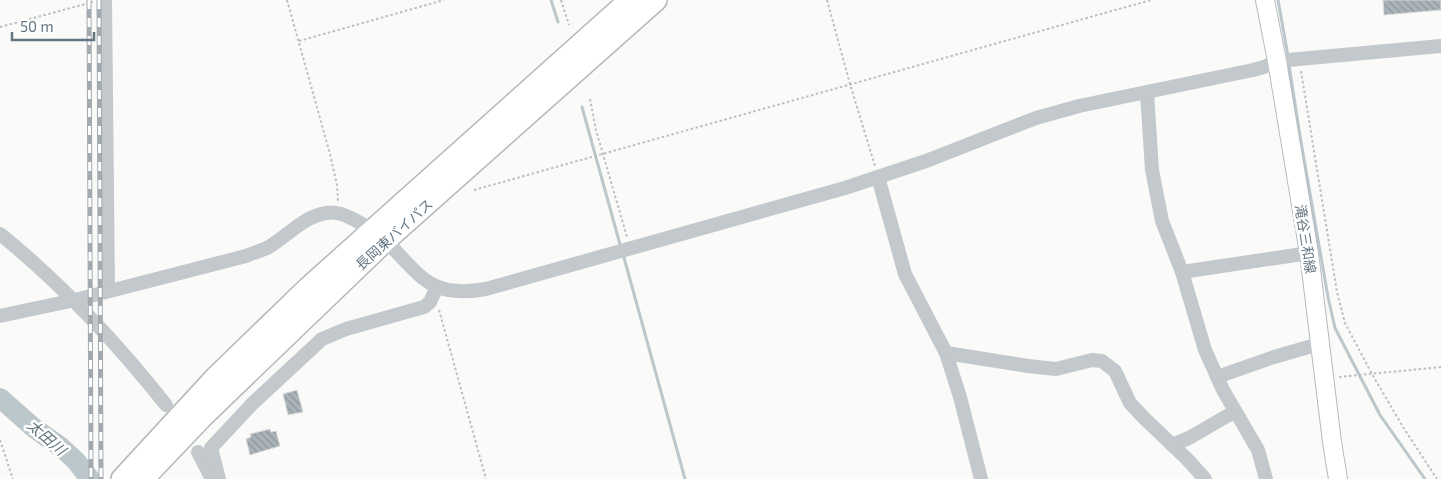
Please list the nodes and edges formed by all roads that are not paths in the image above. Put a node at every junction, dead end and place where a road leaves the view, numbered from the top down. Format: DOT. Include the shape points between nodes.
graph roads {
  1 [pos="105,0"];
  2 [pos="630,0"];
  3 [pos="656,0"];
  4 [pos="1265,0"];
  5 [pos="1441,46"];
  6 [pos="1277,61"];
  7 [pos="1148,92"];
  8 [pos="878,177"];
  9 [pos="0,234"];
  10 [pos="379,235"];
  11 [pos="1309,253"];
  12 [pos="1182,272"];
  13 [pos="437,287"];
  14 [pos="108,290"];
  15 [pos="75,300"];
  16 [pos="0,316"];
  17 [pos="1320,344"];
  18 [pos="946,353"];
  19 [pos="1217,377"];
  20 [pos="166,405"];
  21 [pos="1234,412"];
  22 [pos="173,436"];
  23 [pos="1172,445"];
  24 [pos="198,452"];
  25 [pos="122,479"];
  26 [pos="143,479"];
  27 [pos="212,479"];
  28 [pos="219,479"];
  29 [pos="981,479"];
  30 [pos="1205,479"];
  31 [pos="1266,479"];
  32 [pos="1338,479"];
  1 -- 14 [label="street"];
  2 -- 10 [label="highway, 長岡東バイパス"];
  3 -- 10 [label="highway, 長岡東バイパス"];
  4 -- 6 [label="main road, 滝谷三和線"];
  5 -- 6 [label="street"];
  6 -- 7 [label="street" via="1253,70"];
  6 -- 11 [label="main road, 滝谷三和線"];
  7 -- 8 [label="street" via="1036,118"];
  7 -- 12 [label="street" via="1152,170 1162,221"];
  8 -- 13 [label="street" via="486,289 453,292"];
  8 -- 18 [label="street" via="905,274"];
  9 -- 15 [label="street"];
  10 -- 13 [label="street" via="418,275"];
  10 -- 14 [label="street" via="343,214 326,213 310,218 267,248 246,256"];
  10 -- 22 [label="highway, 長岡東バイパス" via="308,288 250,343"];
  11 -- 12 [label="street"];
  11 -- 17 [label="main road, 滝谷三和線"];
  12 -- 19 [label="street" via="1196,323"];
  13 -- 28 [label="street" via="424,307 346,329 322,339 311,348 211,448"];
  14 -- 15 [label="street"];
  15 -- 16 [label="street"];
  15 -- 20 [label="street"];
  17 -- 19 [label="street"];
  17 -- 32 [label="main road, 滝谷三和線"];
  18 -- 23 [label="street" via="1056,369 1092,360 1102,361 1115,370 1130,403"];
  18 -- 29 [label="street"];
  19 -- 21 [label="street"];
  21 -- 23 [label="street"];
  21 -- 31 [label="street" via="1258,450"];
  22 -- 25 [label="highway, 長岡東バイパス"];
  22 -- 26 [label="highway, 長岡東バイパス"];
  23 -- 30 [label="street"];
  24 -- 27 [label="street"];
}
